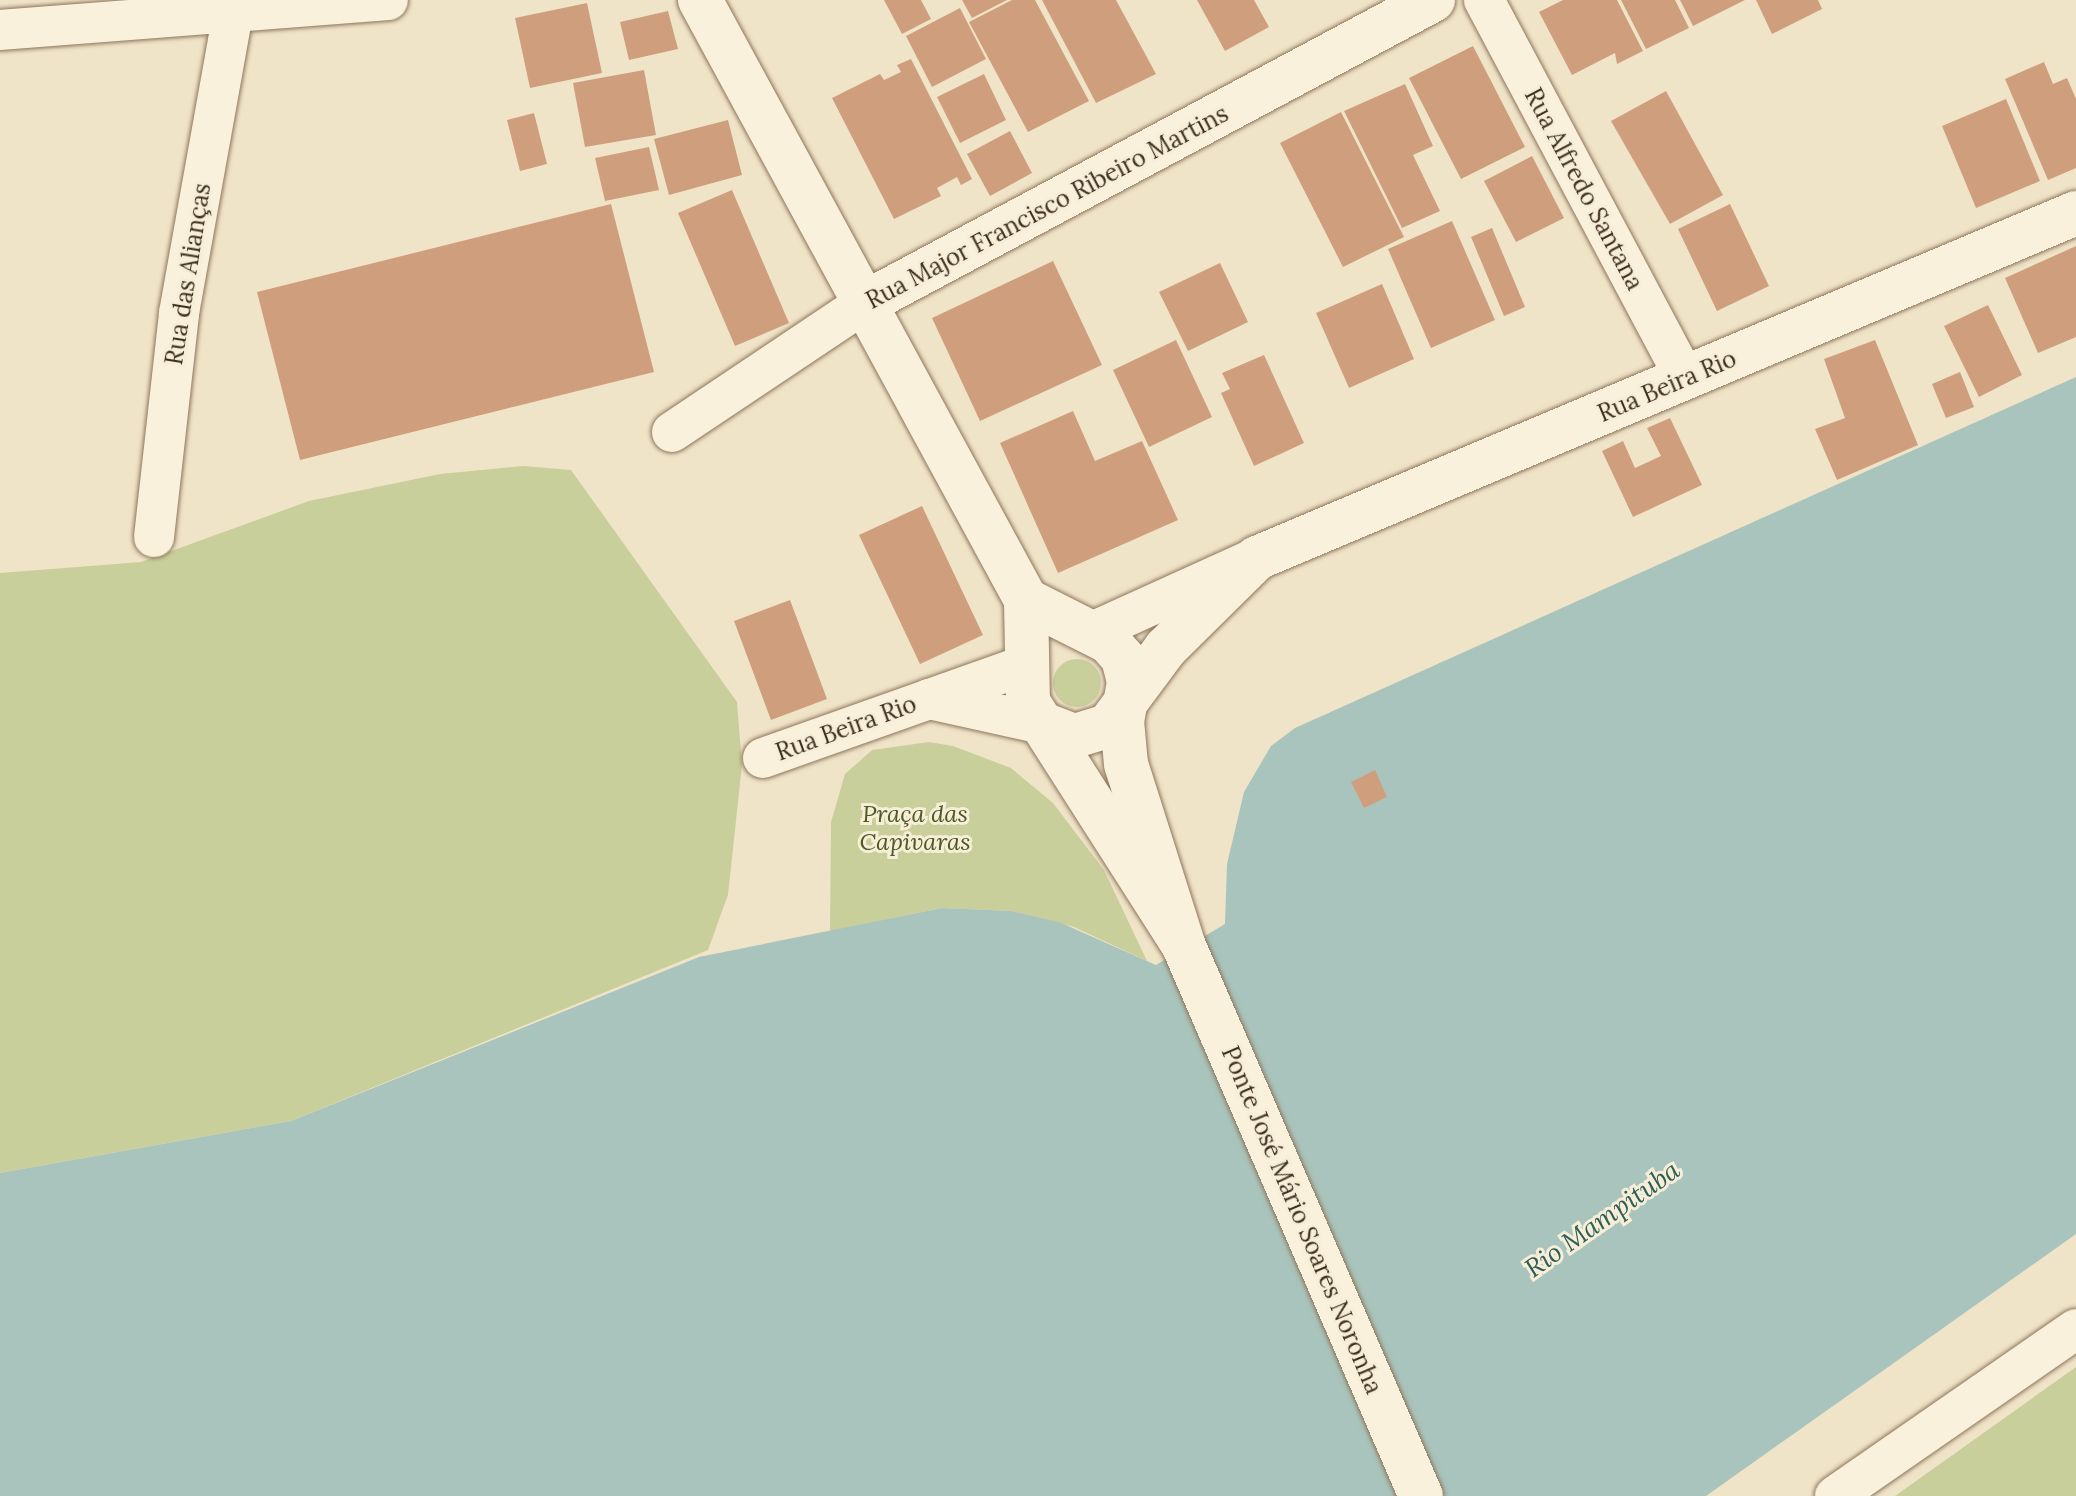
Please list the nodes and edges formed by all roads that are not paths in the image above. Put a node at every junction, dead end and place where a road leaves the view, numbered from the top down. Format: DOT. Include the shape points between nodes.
graph roads {
  1 [pos="388,0"];
  2 [pos="700,0"];
  3 [pos="1433,0"];
  4 [pos="1484,0"];
  5 [pos="233,12"];
  6 [pos="0,30"];
  7 [pos="2076,213"];
  8 [pos="863,304"];
  9 [pos="1685,378"];
  10 [pos="672,432"];
  11 [pos="154,537"];
  12 [pos="1257,558"];
  13 [pos="1026,600"];
  14 [pos="1090,633"];
  15 [pos="1028,664"];
  16 [pos="929,699"];
  17 [pos="1123,708"];
  18 [pos="1043,724"];
  19 [pos="763,758"];
  20 [pos="1183,944"];
  21 [pos="2076,1329"];
  22 [pos="1421,1496"];
  23 [pos="1835,1496"];
  1 -- 5 [label="street"];
  2 -- 8 [label="main road"];
  3 -- 8 [label="main road, Rua Major Francisco Ribeiro Martins"];
  4 -- 9 [label="street, Rua Alfredo Santana"];
  5 -- 6 [label="street"];
  5 -- 11 [label="street, Rua das Alianças" via="179,313"];
  7 -- 9 [label="main road, Rua Beira Rio"];
  8 -- 10 [label="street, Rua Major Francisco Ribeiro Martins"];
  8 -- 13 [label="main road"];
  9 -- 12 [label="main road, Rua Beira Rio"];
  12 -- 14 [label="street, Rua Beira Rio"];
  12 -- 17 [label="main road, Rua Beira Rio" via="1166,648"];
  13 -- 14 [label="main road"];
  13 -- 15 [label="main road"];
  14 -- 15 [label="main road, Rua Beira Rio" via="1057,635 1038,648"];
  14 -- 17 [label="main road" via="1109,642 1123,658 1129,682"];
  15 -- 16 [label="street, Rua Beira Rio"];
  15 -- 18 [label="main road" via="1024,689"];
  16 -- 18 [label="street, Rua Beira Rio"];
  16 -- 19 [label="street, Rua Beira Rio"];
  17 -- 18 [label="main road, Rua Beira Rio" via="1108,726 1086,735 1063,734"];
  17 -- 20 [label="main road" via="1126,764"];
  18 -- 20 [label="main road"];
  20 -- 22 [label="main road, Ponte José Mário Soares Noronha"];
  21 -- 23 [label="street"];
}
